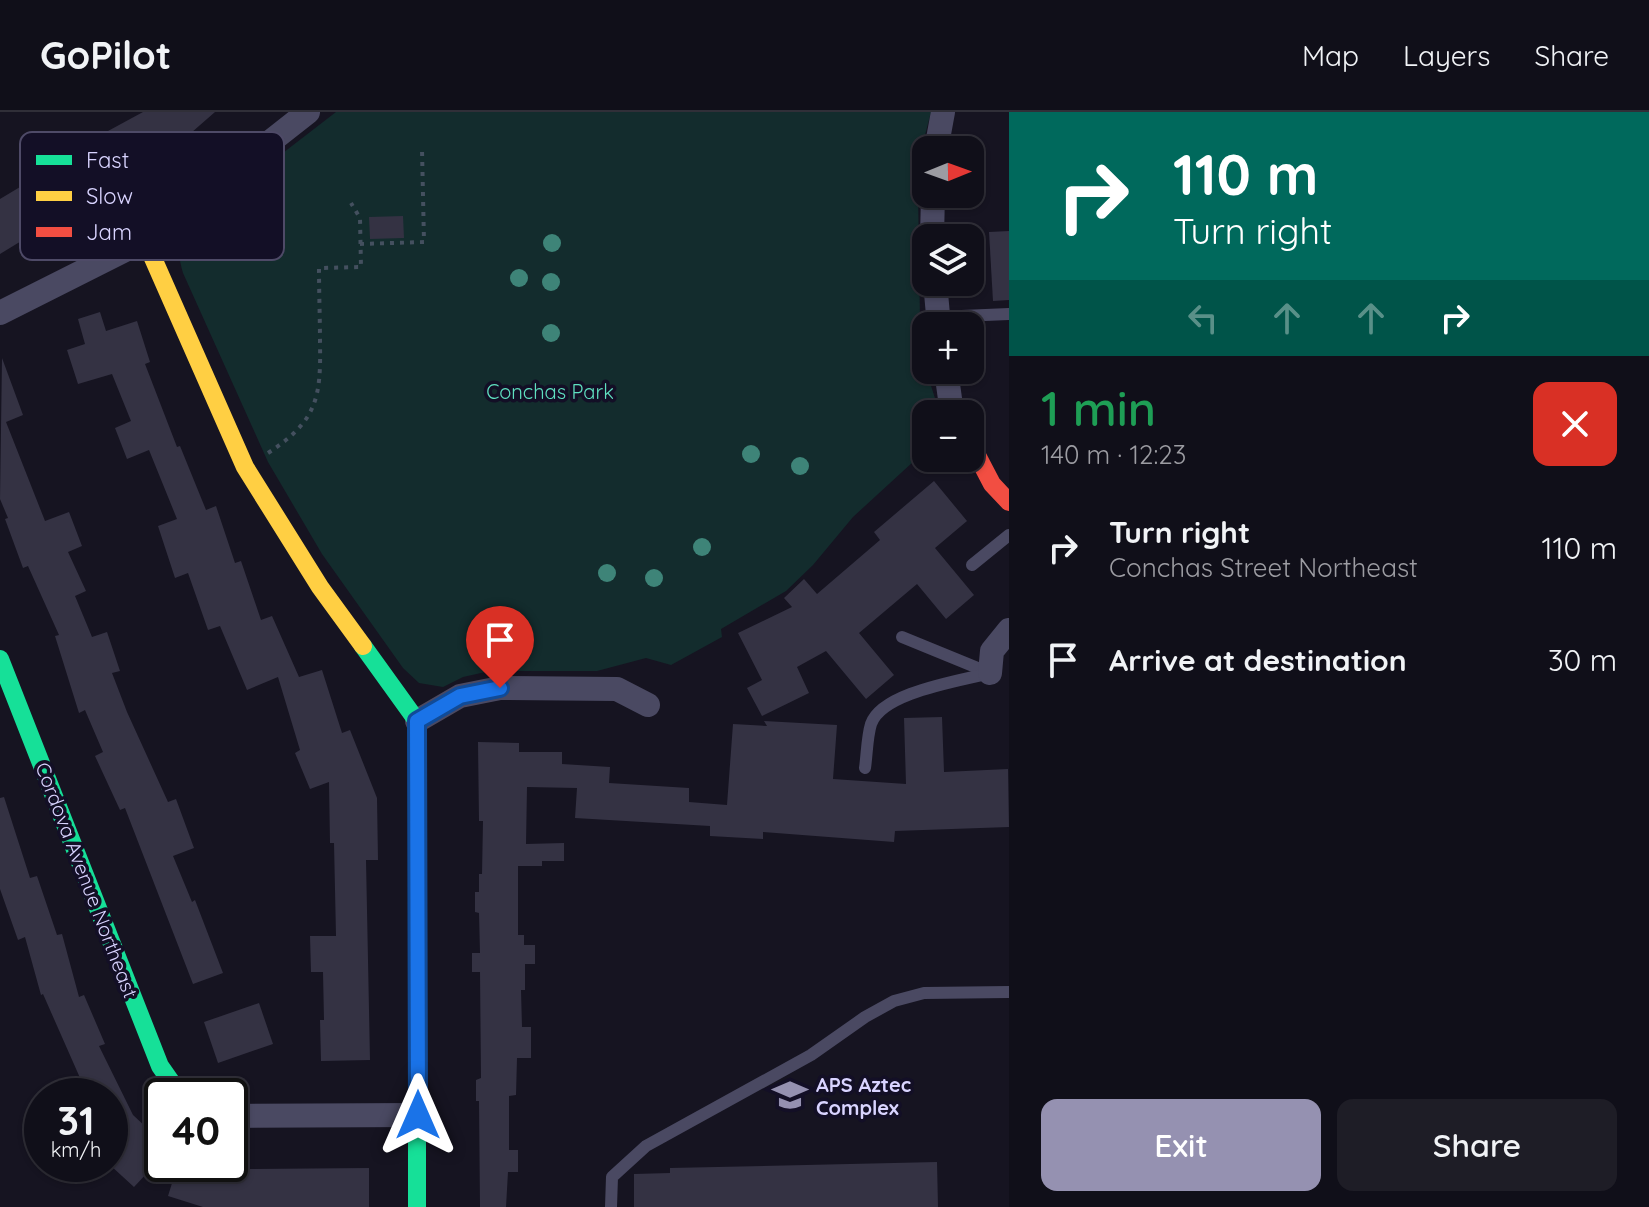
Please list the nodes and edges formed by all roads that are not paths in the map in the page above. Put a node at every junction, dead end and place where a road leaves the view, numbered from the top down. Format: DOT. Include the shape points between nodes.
graph roads {
  1 [pos="308,112"];
  2 [pos="943,112"];
  3 [pos="282,120"];
  4 [pos="939,136"];
  5 [pos="105,260"];
  6 [pos="154,260"];
  7 [pos="0,313"];
  8 [pos="1009,314"];
  9 [pos="984,317"];
  10 [pos="984,469"];
  11 [pos="1009,502"];
  12 [pos="1009,535"];
  13 [pos="972,565"];
  14 [pos="1009,630"];
  15 [pos="902,637"];
  16 [pos="0,659"];
  17 [pos="990,673"];
  18 [pos="648,705"];
  19 [pos="417,721"];
  20 [pos="865,768"];
  21 [pos="1009,992"];
  22 [pos="168,1078"];
  23 [pos="418,1115"];
  24 [pos="248,1116"];
  25 [pos="417,1207"];
  26 [pos="611,1207"];
  1 -- 3 [label="street"];
  2 -- 4 [label="street"];
  5 -- 7 [label="street"];
  6 -- 19 [label="street" via="245,467 320,587"];
  8 -- 9 [label="lane"];
  10 -- 11 [label="street"];
  12 -- 13 [label="lane"];
  14 -- 17 [label="street" via="992,651"];
  15 -- 17 [label="lane"];
  16 -- 22 [label="street, Cordova Avenue Northeast"];
  17 -- 20 [label="lane" via="890,702 872,722"];
  18 -- 19 [label="street" via="617,689 500,688 460,696"];
  19 -- 23 [label="street"];
  21 -- 26 [label="lane" via="924,993 884,1006 811,1055 646,1146 612,1177"];
  23 -- 24 [label="street"];
  23 -- 25 [label="street"];
}
